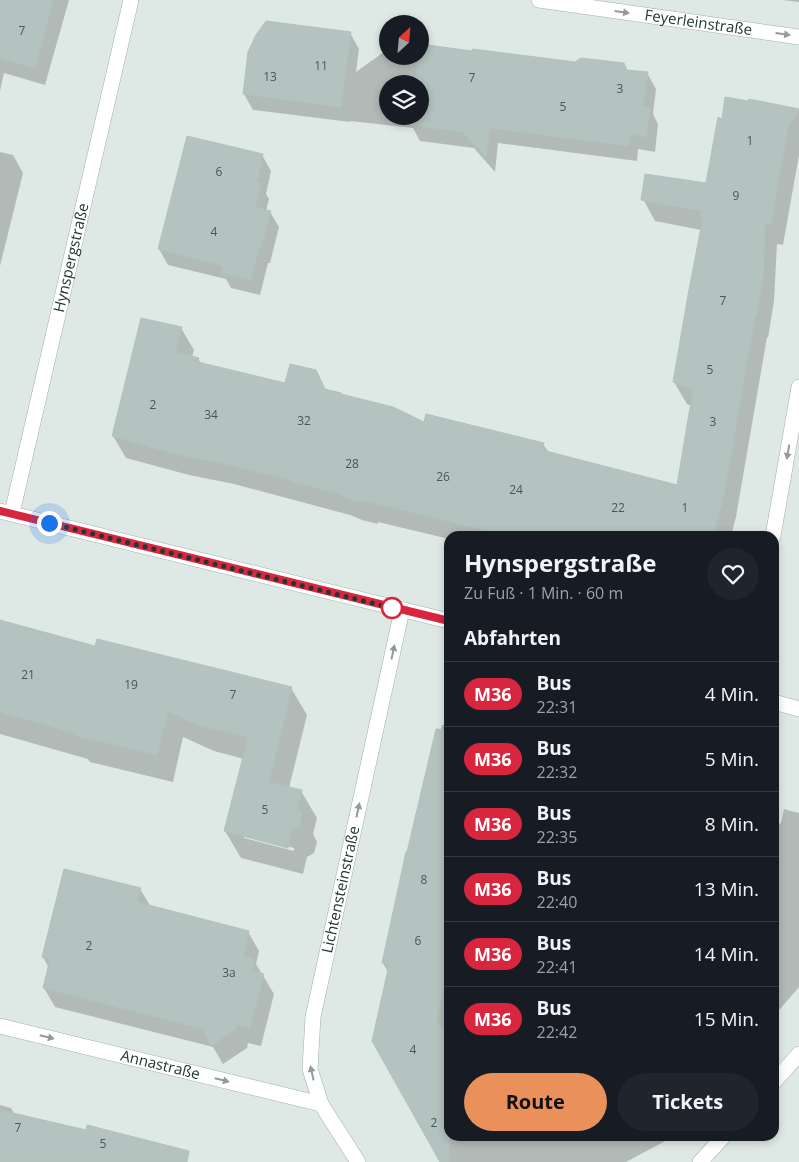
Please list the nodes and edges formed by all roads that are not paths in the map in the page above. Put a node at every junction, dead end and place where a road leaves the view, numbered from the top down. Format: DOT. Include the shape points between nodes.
graph roads {
  1 [pos="131,0"];
  2 [pos="539,0"];
  3 [pos="799,37"];
  4 [pos="799,387"];
  5 [pos="6,512"];
  6 [pos="774,531"];
  7 [pos="402,610"];
  8 [pos="444,621"];
  9 [pos="779,703"];
  10 [pos="799,709"];
  11 [pos="0,1026"];
  12 [pos="799,1054"];
  13 [pos="779,1076"];
  14 [pos="321,1104"];
  15 [pos="719,1141"];
  16 [pos="358,1162"];
  17 [pos="700,1162"];
  1 -- 5 [label="street, Hynspergstraße"];
  2 -- 3 [label="street, Feyerleinstraße, one-way"];
  4 -- 6 [label="street, one-way"];
  5 -- 7 [label="street"];
  7 -- 8 [label="street"];
  14 -- 7 [label="street, Lichtensteinstraße, one-way" via="310,1069 314,1016"];
  9 -- 10 [label="street"];
  11 -- 14 [label="street, Annastraße, one-way"];
  12 -- 13 [label="street"];
  14 -- 16 [label="street, Lichtensteinstraße"];
  15 -- 17 [label="street"];
}
